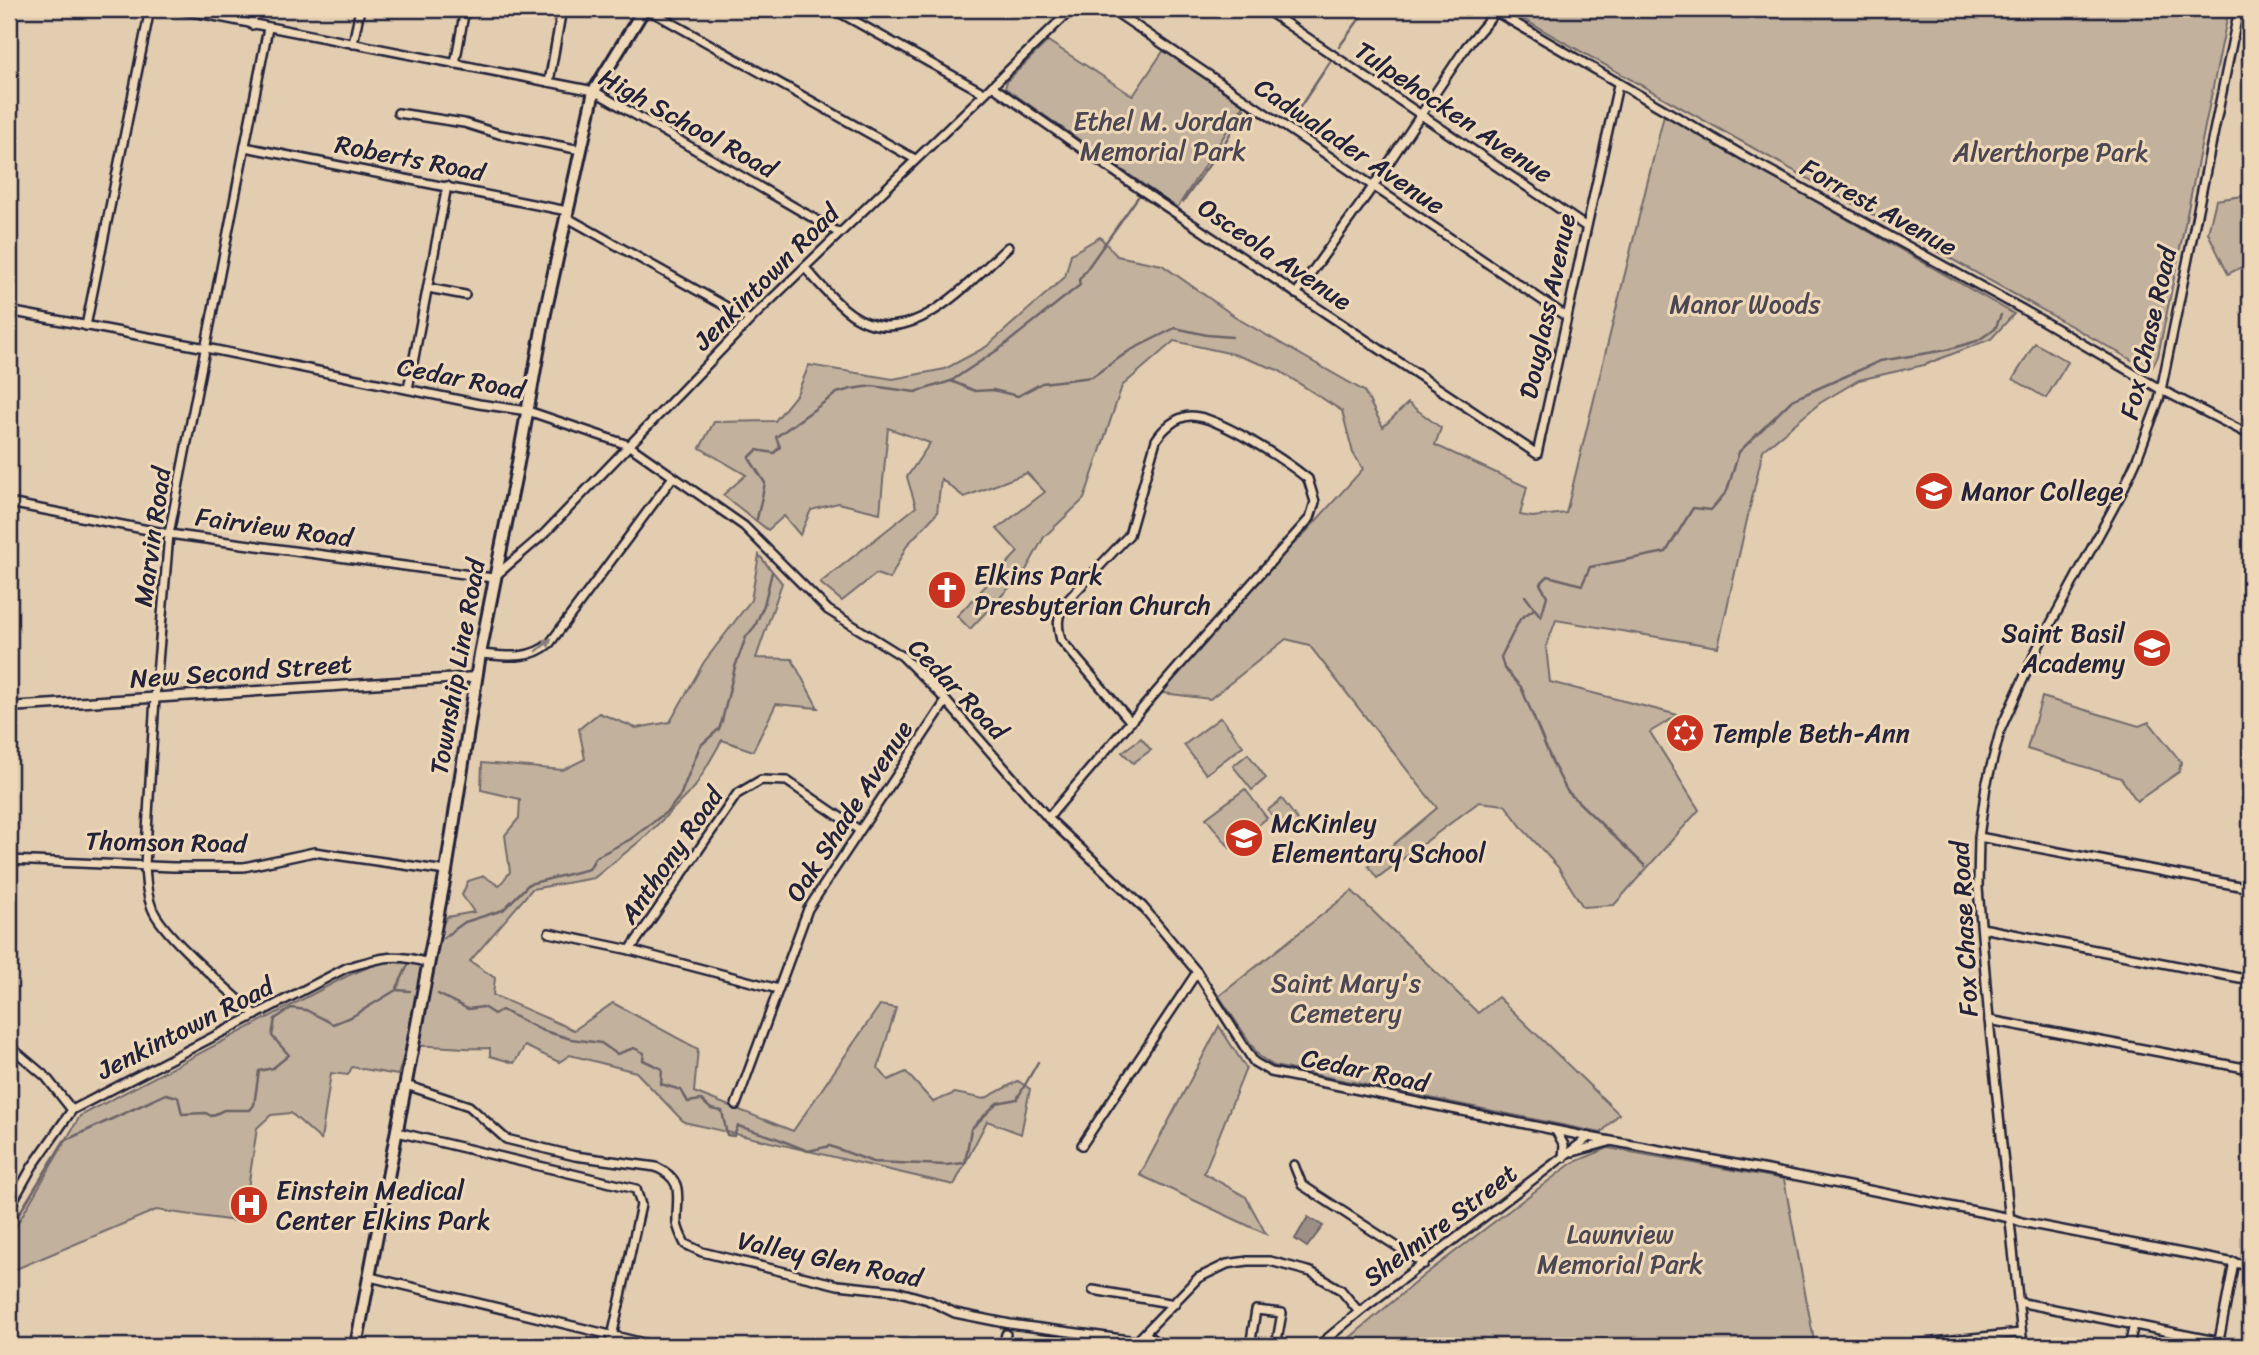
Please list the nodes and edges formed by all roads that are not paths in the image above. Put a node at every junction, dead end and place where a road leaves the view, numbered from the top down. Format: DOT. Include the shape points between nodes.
graph roads {
  1 [pos="150,9"];
  2 [pos="178,9"];
  3 [pos="255,9"];
  4 [pos="360,9"];
  5 [pos="465,9"];
  6 [pos="562,9"];
  7 [pos="646,9"];
  8 [pos="833,9"];
  9 [pos="1111,9"];
  10 [pos="1265,9"];
  11 [pos="2239,9"];
  12 [pos="1068,10"];
  13 [pos="1493,11"];
  14 [pos="252,24"];
  15 [pos="268,28"];
  16 [pos="353,44"];
  17 [pos="455,64"];
  18 [pos="549,82"];
  19 [pos="1618,85"];
  20 [pos="992,86"];
  21 [pos="594,91"];
  22 [pos="984,93"];
  23 [pos="398,113"];
  24 [pos="1422,114"];
  25 [pos="245,147"];
  26 [pos="581,150"];
  27 [pos="915,159"];
  28 [pos="447,186"];
  29 [pos="1373,188"];
  30 [pos="567,214"];
  31 [pos="1585,226"];
  32 [pos="839,233"];
  33 [pos="1008,247"];
  34 [pos="805,268"];
  35 [pos="428,288"];
  36 [pos="1296,293"];
  37 [pos="465,295"];
  38 [pos="9,311"];
  39 [pos="1567,317"];
  40 [pos="750,320"];
  41 [pos="86,326"];
  42 [pos="206,348"];
  43 [pos="408,389"];
  44 [pos="2160,389"];
  45 [pos="528,411"];
  46 [pos="2250,435"];
  47 [pos="628,445"];
  48 [pos="1537,454"];
  49 [pos="673,477"];
  50 [pos="9,503"];
  51 [pos="169,534"];
  52 [pos="494,578"];
  53 [pos="480,654"];
  54 [pos="476,677"];
  55 [pos="155,698"];
  56 [pos="946,701"];
  57 [pos="9,707"];
  58 [pos="1131,722"];
  59 [pos="1048,818"];
  60 [pos="859,830"];
  61 [pos="1979,837"];
  62 [pos="9,860"];
  63 [pos="145,864"];
  64 [pos="446,871"];
  65 [pos="2250,888"];
  66 [pos="1982,928"];
  67 [pos="549,933"];
  68 [pos="631,950"];
  69 [pos="428,963"];
  70 [pos="1197,972"];
  71 [pos="2250,980"];
  72 [pos="778,989"];
  73 [pos="256,1015"];
  74 [pos="1989,1020"];
  75 [pos="9,1042"];
  76 [pos="2250,1069"];
  77 [pos="406,1085"];
  78 [pos="736,1105"];
  79 [pos="72,1110"];
  80 [pos="1556,1130"];
  81 [pos="397,1132"];
  82 [pos="1589,1137"];
  83 [pos="1612,1142"];
  84 [pos="1082,1145"];
  85 [pos="1566,1156"];
  86 [pos="1294,1165"];
  87 [pos="9,1208"];
  88 [pos="2010,1218"];
  89 [pos="2234,1262"];
  90 [pos="1424,1264"];
  91 [pos="2250,1266"];
  92 [pos="370,1277"];
  93 [pos="1093,1290"];
  94 [pos="2018,1302"];
  95 [pos="1175,1304"];
  96 [pos="1359,1312"];
  97 [pos="2134,1324"];
  98 [pos="2021,1333"];
  99 [pos="1006,1334"];
  100 [pos="1145,1334"];
  101 [pos="612,1337"];
  102 [pos="1937,1344"];
  103 [pos="2218,1344"];
  104 [pos="356,1346"];
  105 [pos="610,1346"];
  106 [pos="656,1346"];
  107 [pos="1003,1346"];
  108 [pos="1171,1346"];
  109 [pos="1250,1346"];
  110 [pos="1276,1346"];
  111 [pos="1318,1346"];
  112 [pos="1895,1346"];
  113 [pos="2023,1346"];
  114 [pos="2129,1346"];
  115 [pos="2241,1346"];
  1 -- 41 [label="street"];
  2 -- 14 [label="street, High School Road"];
  3 -- 14 [label="street"];
  4 -- 16 [label="street"];
  5 -- 17 [label="street"];
  6 -- 18 [label="street"];
  7 -- 21 [label="main road, Township Line Road"];
  7 -- 27 [label="street"];
  8 -- 22 [label="street"];
  9 -- 29 [label="street, Cadwalader Avenue"];
  10 -- 24 [label="street, Tulpehocken Avenue"];
  11 -- 44 [label="street, Fox Chase Road"];
  12 -- 20 [label="street, Jenkintown Road"];
  13 -- 19 [label="street, Forrest Avenue"];
  13 -- 24 [label="street"];
  14 -- 15 [label="street, High School Road"];
  15 -- 16 [label="street, High School Road"];
  15 -- 25 [label="street, Marvin Road"];
  16 -- 17 [label="street, High School Road"];
  17 -- 18 [label="street, High School Road"];
  18 -- 21 [label="street, High School Road"];
  19 -- 31 [label="street, Douglass Avenue"];
  19 -- 44 [label="street, Forrest Avenue"];
  20 -- 22 [label="street, Jenkintown Road"];
  20 -- 36 [label="street, Osceola Avenue"];
  21 -- 26 [label="main road, Township Line Road"];
  21 -- 32 [label="street, High School Road"];
  22 -- 27 [label="street, Jenkintown Road"];
  23 -- 26 [label="street"];
  24 -- 29 [label="street"];
  24 -- 31 [label="street, Tulpehocken Avenue"];
  25 -- 28 [label="street, Roberts Road"];
  25 -- 42 [label="street, Marvin Road"];
  26 -- 30 [label="main road, Township Line Road"];
  27 -- 32 [label="street, Jenkintown Road"];
  28 -- 30 [label="street, Roberts Road"];
  28 -- 35 [label="street"];
  29 -- 36 [label="street"];
  29 -- 39 [label="street, Cadwalader Avenue"];
  30 -- 40 [label="street, Roberts Road"];
  30 -- 45 [label="main road, Township Line Road"];
  31 -- 39 [label="street, Douglass Avenue"];
  32 -- 34 [label="street, Jenkintown Road"];
  33 -- 34 [label="street" via="941,306 905,325 886,326 859,318"];
  34 -- 40 [label="street, Jenkintown Road"];
  35 -- 37 [label="street"];
  35 -- 43 [label="street"];
  36 -- 48 [label="street, Osceola Avenue"];
  38 -- 41 [label="street, Cedar Road"];
  39 -- 48 [label="street, Douglass Avenue"];
  40 -- 47 [label="street, Jenkintown Road"];
  41 -- 42 [label="street, Cedar Road"];
  42 -- 43 [label="street, Cedar Road"];
  42 -- 51 [label="street, Marvin Road"];
  43 -- 45 [label="street, Cedar Road"];
  44 -- 46 [label="street, Forrest Avenue"];
  44 -- 61 [label="street, Fox Chase Road" via="2132,471 2037,649 2001,728"];
  45 -- 47 [label="street, Cedar Road"];
  45 -- 52 [label="main road, Township Line Road"];
  47 -- 49 [label="street, Cedar Road"];
  47 -- 52 [label="street, Jenkintown Road" via="544,534"];
  53 -- 49 [label="street, one-way" via="525,656 550,643"];
  49 -- 56 [label="street, Cedar Road" via="744,526 828,610 902,656"];
  50 -- 51 [label="street, Fairview Road"];
  51 -- 52 [label="street, Fairview Road"];
  51 -- 55 [label="street, Marvin Road"];
  52 -- 53 [label="main road, Township Line Road"];
  53 -- 54 [label="main road, Township Line Road"];
  54 -- 55 [label="street, New Second Street"];
  54 -- 64 [label="main road, Township Line Road"];
  55 -- 57 [label="street, New Second Street"];
  55 -- 63 [label="street, Marvin Road"];
  56 -- 59 [label="street, Cedar Road"];
  56 -- 60 [label="street, Oak Shade Avenue"];
  58 -- 58 [label="street" via="1310,518 1315,502 1308,478 1296,469 1228,428 1191,416 1161,431 1129,534 1065,603 1057,625 1061,640"];
  58 -- 59 [label="street"];
  59 -- 70 [label="street, Cedar Road" via="1143,907"];
  60 -- 68 [label="street, Anthony Road" via="786,781 761,780 737,794"];
  60 -- 72 [label="street, Oak Shade Avenue" via="808,909"];
  61 -- 65 [label="street"];
  61 -- 66 [label="street, Fox Chase Road"];
  62 -- 63 [label="street, Thomson Road"];
  63 -- 64 [label="street, Thomson Road" via="244,867 314,852"];
  63 -- 73 [label="street, Marvin Road" via="152,910"];
  64 -- 69 [label="main road, Township Line Road"];
  66 -- 71 [label="street"];
  66 -- 74 [label="street, Fox Chase Road"];
  67 -- 68 [label="street"];
  68 -- 72 [label="street"];
  69 -- 73 [label="street, Jenkintown Road" via="388,956 346,968"];
  69 -- 77 [label="main road, Township Line Road"];
  70 -- 80 [label="street, Cedar Road" via="1254,1062 1271,1072"];
  70 -- 84 [label="street"];
  72 -- 78 [label="street, Oak Shade Avenue"];
  73 -- 79 [label="street, Jenkintown Road"];
  74 -- 76 [label="street"];
  74 -- 88 [label="street, Fox Chase Road"];
  75 -- 79 [label="street"];
  77 -- 81 [label="main road, Township Line Road"];
  77 -- 100 [label="street, Valley Glen Road" via="469,1106 506,1139 667,1172 679,1189 677,1227 685,1244 702,1252 838,1285 896,1291 955,1313 1007,1323 1137,1341"];
  79 -- 87 [label="street, Jenkintown Road"];
  80 -- 82 [label="street, Cedar Road"];
  80 -- 85 [label="street"];
  81 -- 92 [label="main road, Township Line Road"];
  81 -- 101 [label="street" via="636,1189 641,1205"];
  82 -- 83 [label="street, Cedar Road"];
  82 -- 85 [label="street, Shelmire Street"];
  83 -- 85 [label="street"];
  83 -- 88 [label="street, Cedar Road"];
  85 -- 90 [label="street, Shelmire Street"];
  86 -- 90 [label="street" via="1302,1185"];
  88 -- 89 [label="street, Cedar Road"];
  88 -- 94 [label="street, Fox Chase Road"];
  89 -- 91 [label="street, Cedar Road"];
  89 -- 103 [label="street"];
  90 -- 96 [label="street, Shelmire Street"];
  92 -- 101 [label="street"];
  92 -- 104 [label="main road, Township Line Road"];
  93 -- 95 [label="street"];
  94 -- 97 [label="street"];
  94 -- 98 [label="street, Fox Chase Road"];
  95 -- 96 [label="street" via="1198,1278 1227,1265 1270,1261 1311,1272 1341,1290"];
  95 -- 100 [label="street"];
  96 -- 111 [label="street, Shelmire Street"];
  97 -- 103 [label="street"];
  97 -- 114 [label="street"];
  98 -- 102 [label="street"];
  98 -- 113 [label="street, Fox Chase Road"];
  99 -- 107 [label="street"];
  100 -- 108 [label="street"];
  101 -- 105 [label="street"];
  101 -- 106 [label="street"];
  102 -- 112 [label="street"];
  103 -- 115 [label="street"];
  109 -- 110 [label="street" via="1256,1310 1282,1314"];
}
